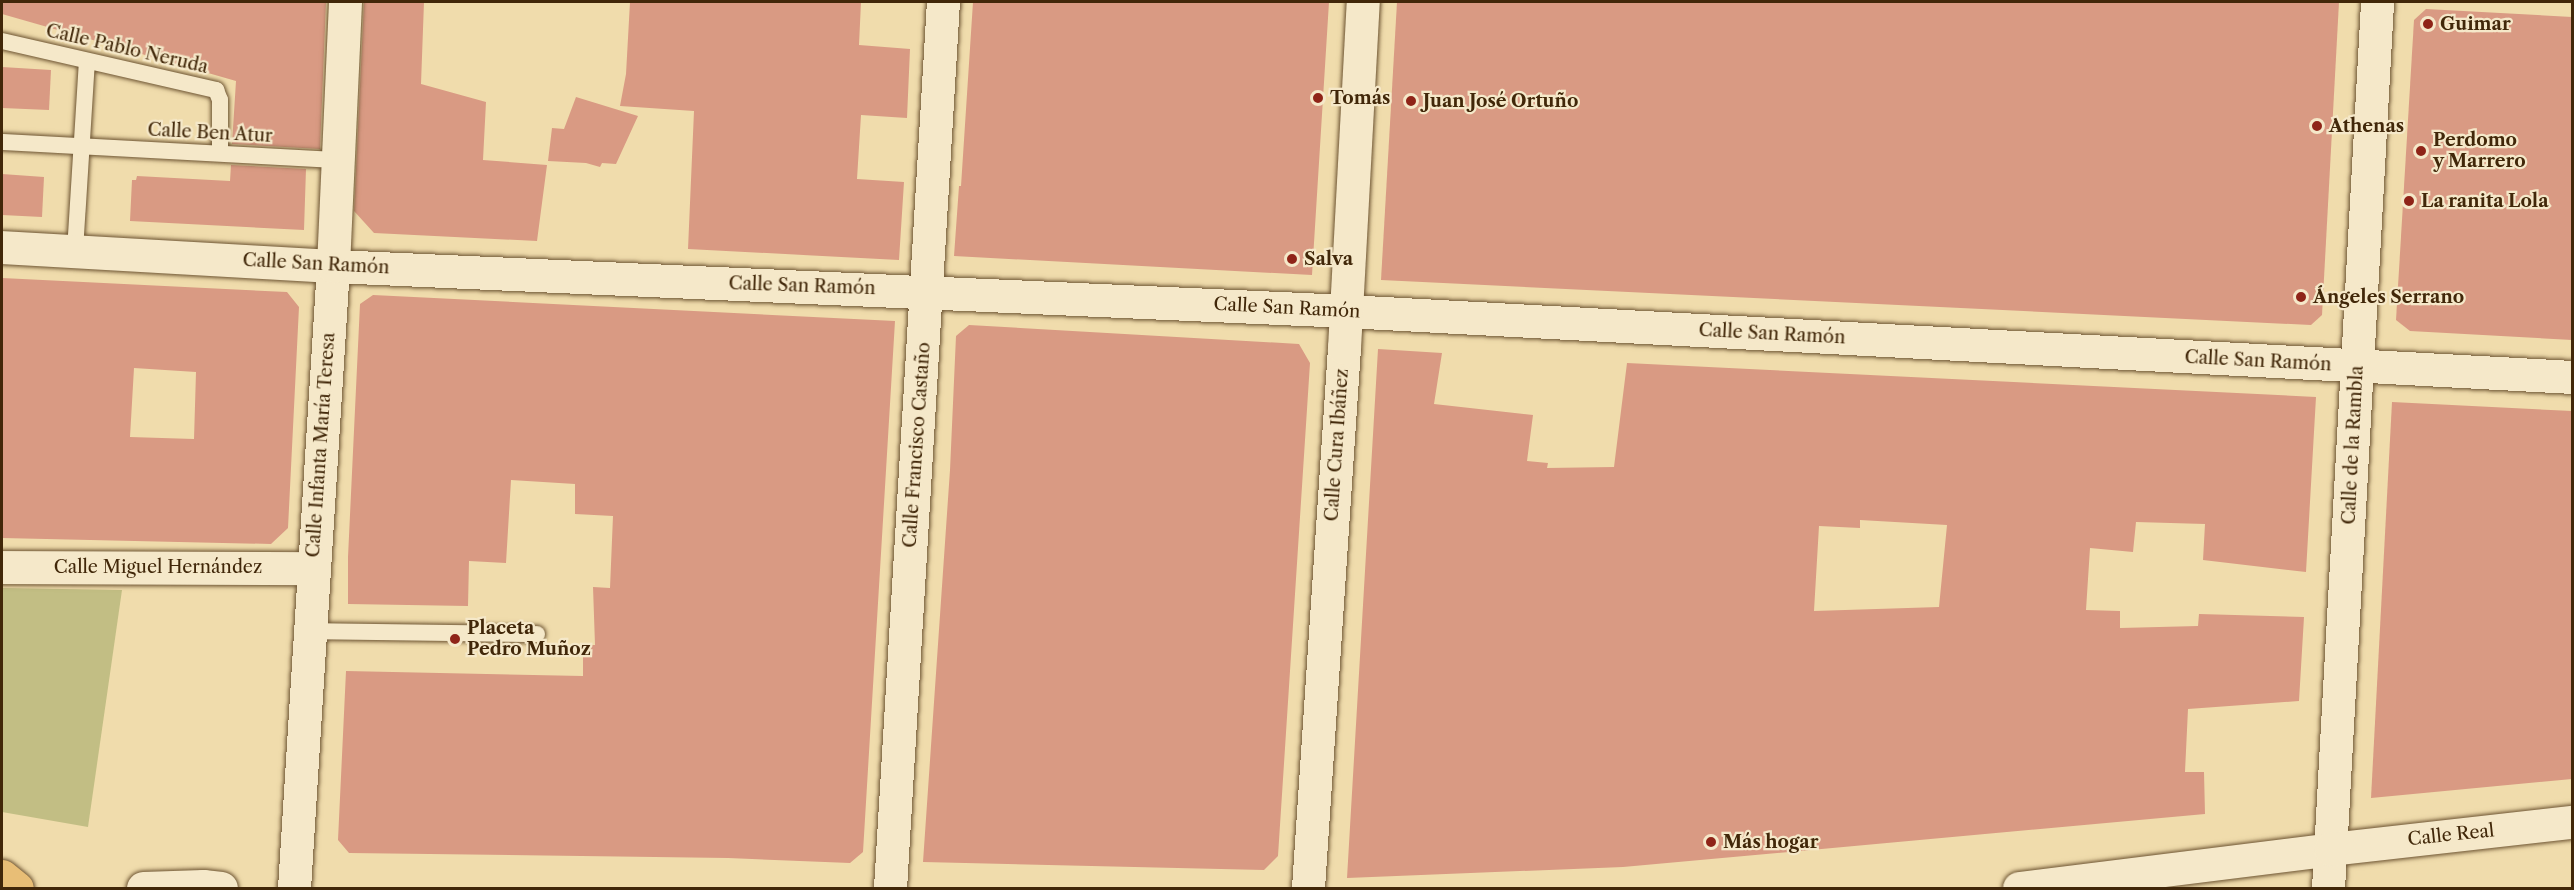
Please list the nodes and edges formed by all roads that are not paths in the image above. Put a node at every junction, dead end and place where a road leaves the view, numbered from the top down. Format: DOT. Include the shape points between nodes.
graph roads {
  1 [pos="345,2"];
  2 [pos="944,2"];
  3 [pos="1363,2"];
  4 [pos="2377,2"];
  5 [pos="2,41"];
  6 [pos="87,61"];
  7 [pos="2,142"];
  8 [pos="81,145"];
  9 [pos="220,153"];
  10 [pos="337,160"];
  11 [pos="2,248"];
  12 [pos="75,251"];
  13 [pos="333,266"];
  14 [pos="927,291"];
  15 [pos="1346,311"];
  16 [pos="2357,367"];
  17 [pos="2572,377"];
  18 [pos="2,567"];
  19 [pos="314,568"];
  20 [pos="309,631"];
  21 [pos="537,634"];
  22 [pos="2572,822"];
  23 [pos="2330,849"];
  24 [pos="2,876"];
  25 [pos="17,888"];
  26 [pos="143,888"];
  27 [pos="221,888"];
  28 [pos="294,888"];
  29 [pos="890,888"];
  30 [pos="1308,888"];
  31 [pos="2019,888"];
  32 [pos="2328,888"];
  1 -- 10 [label="street, Calle Infanta María Teresa"];
  2 -- 14 [label="street, Calle Francisco Castaño"];
  3 -- 15 [label="street, Calle Cura Ibáñez"];
  4 -- 16 [label="street, Calle de la Rambla"];
  5 -- 6 [label="lane, Calle Pablo Neruda"];
  6 -- 8 [label="lane"];
  6 -- 9 [label="lane, Calle Pablo Neruda" via="216,90 220,100"];
  7 -- 8 [label="lane, Calle Ben Atur"];
  8 -- 9 [label="lane, Calle Ben Atur"];
  8 -- 12 [label="lane"];
  9 -- 10 [label="lane, Calle Ben Atur"];
  10 -- 13 [label="street, Calle Infanta María Teresa"];
  11 -- 12 [label="street, Calle San Ramón"];
  12 -- 13 [label="street, Calle San Ramón"];
  13 -- 14 [label="street, Calle San Ramón"];
  13 -- 19 [label="street, Calle Infanta María Teresa"];
  14 -- 15 [label="street, Calle San Ramón"];
  14 -- 29 [label="street, Calle Francisco Castaño"];
  15 -- 16 [label="street, Calle San Ramón"];
  15 -- 30 [label="street, Calle Cura Ibáñez"];
  16 -- 17 [label="street, Calle San Ramón"];
  16 -- 23 [label="street, Calle de la Rambla"];
  18 -- 19 [label="street, Calle Miguel Hernández"];
  19 -- 20 [label="street, Calle Infanta María Teresa"];
  20 -- 21 [label="lane"];
  20 -- 28 [label="street, Calle Infanta María Teresa"];
  22 -- 23 [label="street, Calle Real"];
  23 -- 31 [label="street, Calle Real"];
  23 -- 32 [label="street, Calle de la Rambla"];
  24 -- 25 [label="main road"];
  26 -- 27 [label="street"];
}
